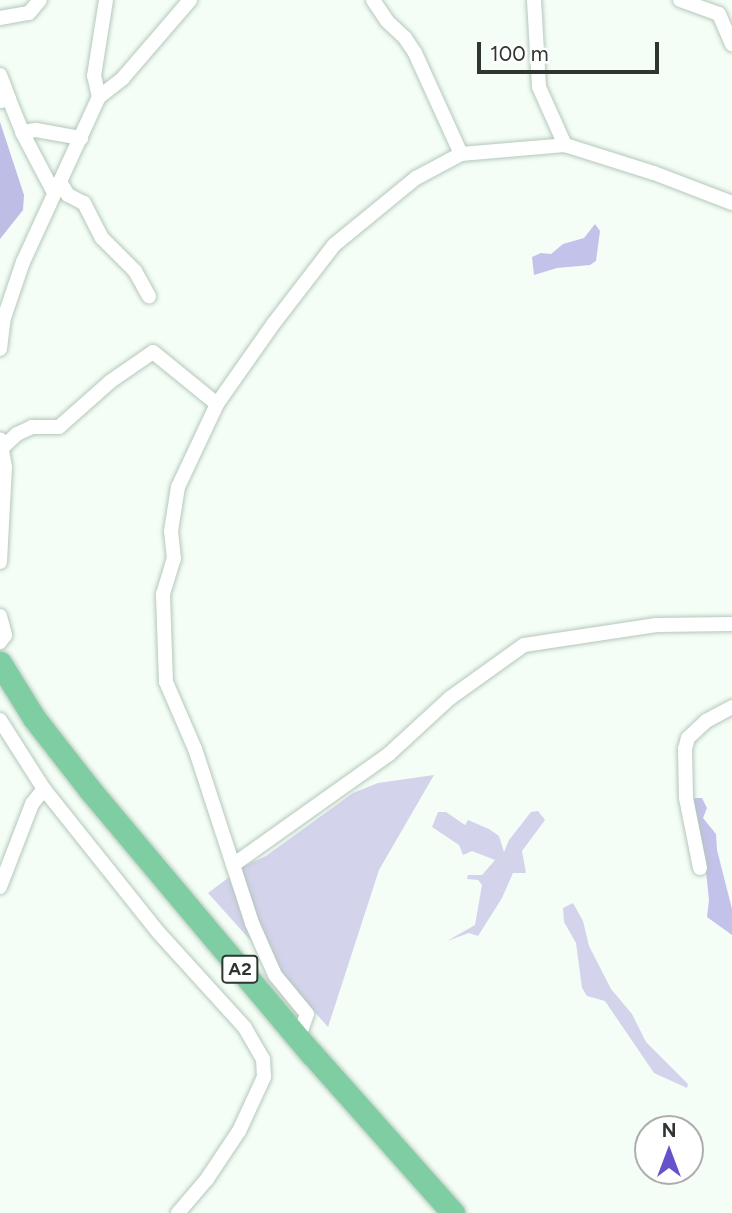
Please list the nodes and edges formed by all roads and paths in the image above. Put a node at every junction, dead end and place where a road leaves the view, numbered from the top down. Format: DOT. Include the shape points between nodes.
graph roads {
  1 [pos="40,0"];
  2 [pos="106,0"];
  3 [pos="190,0"];
  4 [pos="375,0"];
  5 [pos="534,0"];
  6 [pos="680,0"];
  7 [pos="0,18"];
  8 [pos="732,44"];
  9 [pos="0,75"];
  10 [pos="99,97"];
  11 [pos="4,100"];
  12 [pos="22,132"];
  13 [pos="81,138"];
  14 [pos="565,145"];
  15 [pos="461,154"];
  16 [pos="57,187"];
  17 [pos="732,203"];
  18 [pos="149,296"];
  19 [pos="0,348"];
  20 [pos="217,404"];
  21 [pos="1,443"];
  22 [pos="0,562"];
  23 [pos="0,616"];
  24 [pos="732,624"];
  25 [pos="0,642"];
  26 [pos="0,663"];
  27 [pos="732,707"];
  28 [pos="0,720"];
  29 [pos="44,789"];
  30 [pos="233,865"];
  31 [pos="699,868"];
  32 [pos="0,887"];
  33 [pos="299,1037"];
  34 [pos="178,1213"];
  35 [pos="453,1213"];
  1 -- 7 [label="street" via="29,13"];
  2 -- 10 [label="street" via="94,76"];
  3 -- 10 [label="street" via="123,78"];
  4 -- 15 [label="street" via="415,53"];
  5 -- 14 [label="street" via="540,86"];
  6 -- 8 [label="street" via="719,14"];
  9 -- 11 [label="street"];
  10 -- 13 [label="street"];
  11 -- 12 [label="street"];
  12 -- 13 [label="street"];
  12 -- 16 [label="street"];
  13 -- 16 [label="street"];
  14 -- 15 [label="street"];
  14 -- 17 [label="street"];
  15 -- 20 [label="street" via="416,178 334,245"];
  16 -- 18 [label="street" via="84,203 102,238 135,271"];
  16 -- 19 [label="street" via="23,262 4,318"];
  20 -- 21 [label="street" via="153,352 111,381 59,427 32,427"];
  20 -- 30 [label="street" via="178,487 172,531 174,559 163,594 166,682 195,749"];
  21 -- 22 [label="street" via="5,467"];
  23 -- 25 [label="street" via="5,635"];
  24 -- 30 [label="street" via="657,625 524,645 450,698 390,754"];
  26 -- 33 [label="main road, A2" via="34,718 90,790"];
  27 -- 31 [label="street" via="706,721 688,738 685,749 686,798"];
  28 -- 29 [label="street"];
  29 -- 32 [label="street" via="32,804"];
  29 -- 34 [label="street" via="159,933 244,1028 263,1059 264,1077 239,1131"];
  30 -- 33 [label="street" via="275,975 307,1014"];
  33 -- 35 [label="main road, A2"];
}
